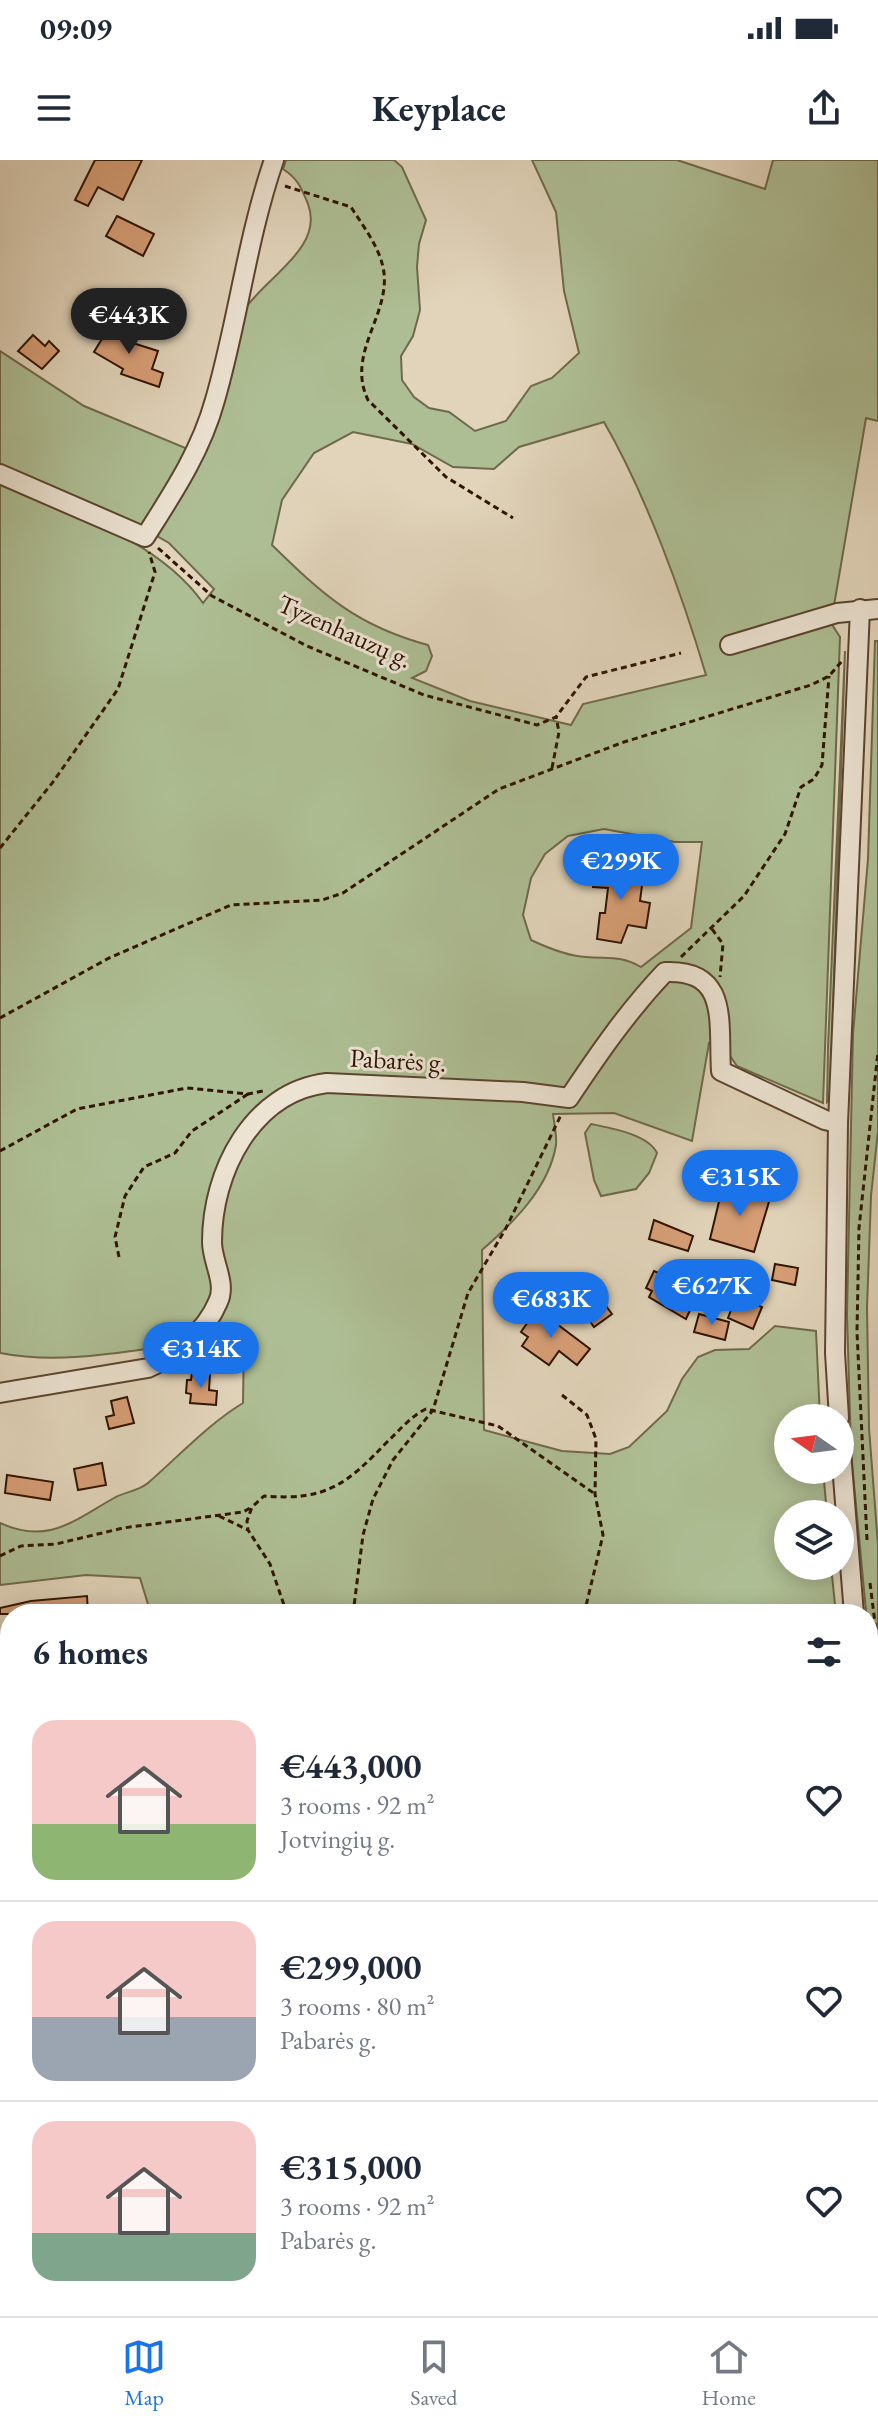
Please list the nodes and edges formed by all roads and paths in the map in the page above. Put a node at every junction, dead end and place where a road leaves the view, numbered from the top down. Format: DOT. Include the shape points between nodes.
graph roads {
  1 [pos="274,160"];
  2 [pos="267,180"];
  3 [pos="0,474"];
  4 [pos="513,518"];
  5 [pos="145,537"];
  6 [pos="869,609"];
  7 [pos="730,645"];
  8 [pos="681,653"];
  9 [pos="842,661"];
  10 [pos="829,676"];
  11 [pos="556,717"];
  12 [pos="552,768"];
  13 [pos="0,848"];
  14 [pos="712,929"];
  15 [pos="665,972"];
  16 [pos="717,998"];
  17 [pos="0,1018"];
  18 [pos="878,1052"];
  19 [pos="304,1086"];
  20 [pos="248,1094"];
  21 [pos="569,1098"];
  22 [pos="838,1123"];
  23 [pos="0,1151"];
  24 [pos="119,1257"];
  25 [pos="0,1393"];
  26 [pos="562,1395"];
  27 [pos="838,1404"];
  28 [pos="433,1410"];
  29 [pos="844,1484"];
  30 [pos="595,1494"];
  31 [pos="252,1507"];
  32 [pos="217,1516"];
  33 [pos="248,1530"];
  34 [pos="867,1545"];
  35 [pos="0,1556"];
  36 [pos="869,1574"];
  37 [pos="284,1604"];
  38 [pos="354,1604"];
  39 [pos="586,1604"];
  40 [pos="853,1604"];
  41 [pos="873,1604"];
  1 -- 2 [label="street"];
  2 -- 4 [label="path" via="351,207 384,270 384,288 360,371 361,387 446,477"];
  2 -- 5 [label="street" via="211,412 182,480"];
  3 -- 5 [label="street"];
  5 -- 11 [label="path, Tyzenhauzų g." via="212,596 307,646 424,695 537,725"];
  5 -- 13 [label="path" via="155,572 118,689"];
  6 -- 7 [label="street"];
  6 -- 22 [label="street"];
  8 -- 11 [label="path" via="586,677"];
  9 -- 10 [label="path"];
  10 -- 12 [label="path"];
  10 -- 14 [label="path" via="822,765 801,787 785,834 769,859"];
  11 -- 12 [label="path" via="559,732"];
  12 -- 17 [label="path" via="499,789 343,893 322,900 231,905 109,958"];
  14 -- 15 [label="path"];
  14 -- 16 [label="path" via="723,944"];
  15 -- 16 [label="street" via="686,971 707,982"];
  15 -- 21 [label="street" via="617,1026"];
  16 -- 22 [label="street" via="721,1071"];
  18 -- 34 [label="path" via="859,1228 860,1444"];
  19 -- 20 [label="path"];
  19 -- 21 [label="street, Pabarės g." via="508,1091"];
  19 -- 25 [label="street, Pabarės g." via="279,1098 236,1147 214,1216 212,1245 222,1290 197,1334 148,1368"];
  20 -- 23 [label="path" via="187,1088 77,1109"];
  20 -- 24 [label="path" via="192,1131 175,1153 144,1167 125,1196 115,1237"];
  21 -- 28 [label="path" via="468,1293"];
  22 -- 27 [label="street"];
  26 -- 30 [label="path" via="587,1415 596,1439"];
  28 -- 30 [label="path" via="498,1426"];
  28 -- 31 [label="path" via="418,1413 368,1463 330,1488 301,1498 264,1496"];
  28 -- 38 [label="path" via="393,1460 373,1499"];
  29 -- 40 [label="street"];
  30 -- 39 [label="path" via="603,1535"];
  31 -- 32 [label="path"];
  31 -- 33 [label="path"];
  32 -- 33 [label="path"];
  32 -- 35 [label="path" via="21,1546"];
  33 -- 37 [label="path" via="270,1564"];
  36 -- 41 [label="path"];
}
